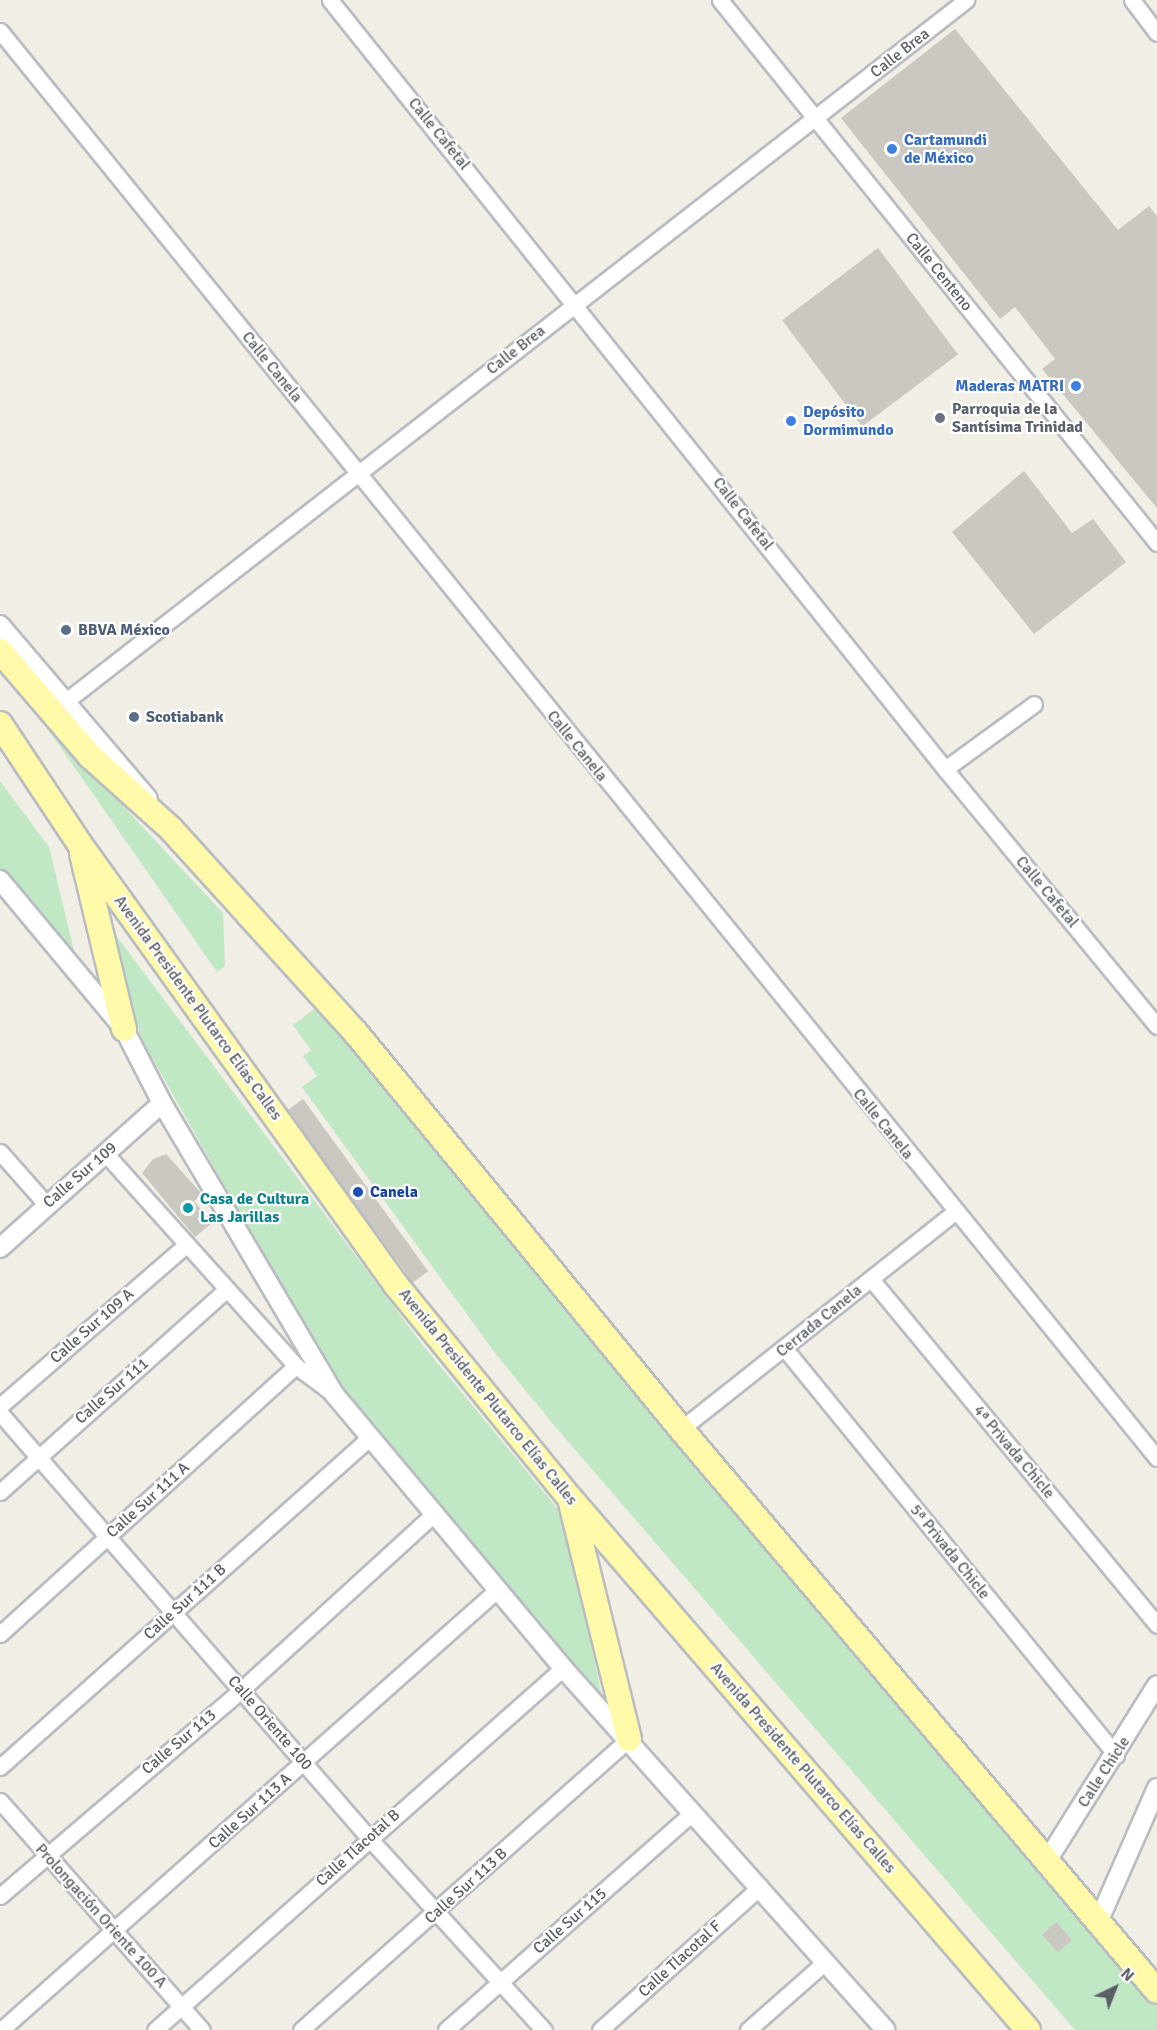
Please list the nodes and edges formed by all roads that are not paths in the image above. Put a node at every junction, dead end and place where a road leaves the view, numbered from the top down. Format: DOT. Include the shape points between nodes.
graph roads {
  1 [pos="330,0"];
  2 [pos="720,0"];
  3 [pos="966,0"];
  4 [pos="1132,0"];
  5 [pos="0,31"];
  6 [pos="1157,33"];
  7 [pos="816,119"];
  8 [pos="576,303"];
  9 [pos="358,473"];
  10 [pos="1157,543"];
  11 [pos="0,625"];
  12 [pos="0,651"];
  13 [pos="66,701"];
  14 [pos="1034,704"];
  15 [pos="0,724"];
  16 [pos="945,769"];
  17 [pos="171,829"];
  18 [pos="79,843"];
  19 [pos="0,880"];
  20 [pos="1157,1026"];
  21 [pos="124,1029"];
  22 [pos="162,1103"];
  23 [pos="0,1152"];
  24 [pos="105,1154"];
  25 [pos="46,1204"];
  26 [pos="955,1212"];
  27 [pos="185,1246"];
  28 [pos="0,1248"];
  29 [pos="871,1280"];
  30 [pos="225,1291"];
  31 [pos="785,1349"];
  32 [pos="296,1366"];
  33 [pos="334,1394"];
  34 [pos="0,1406"];
  35 [pos="0,1413"];
  36 [pos="681,1429"];
  37 [pos="369,1438"];
  38 [pos="38,1457"];
  39 [pos="1157,1458"];
  40 [pos="0,1492"];
  41 [pos="570,1498"];
  42 [pos="435,1513"];
  43 [pos="109,1536"];
  44 [pos="498,1589"];
  45 [pos="174,1612"];
  46 [pos="1157,1625"];
  47 [pos="0,1634"];
  48 [pos="563,1668"];
  49 [pos="1157,1685"];
  50 [pos="242,1690"];
  51 [pos="628,1739"];
  52 [pos="1116,1755"];
  53 [pos="304,1763"];
  54 [pos="0,1767"];
  55 [pos="1157,1788"];
  56 [pos="0,1801"];
  57 [pos="693,1812"];
  58 [pos="369,1838"];
  59 [pos="46,1854"];
  60 [pos="1048,1859"];
  61 [pos="760,1887"];
  62 [pos="0,1896"];
  63 [pos="436,1914"];
  64 [pos="1098,1920"];
  65 [pos="114,1932"];
  66 [pos="825,1962"];
  67 [pos="501,1982"];
  68 [pos="1157,1991"];
  69 [pos="182,2007"];
  70 [pos="3,2027"];
  71 [pos="155,2030"];
  72 [pos="202,2030"];
  73 [pos="301,2030"];
  74 [pos="447,2030"];
  75 [pos="544,2030"];
  76 [pos="600,2030"];
  77 [pos="748,2030"];
  78 [pos="886,2030"];
  79 [pos="1028,2030"];
  1 -- 8 [label="street, Calle Cafetal"];
  2 -- 7 [label="street, Calle Centeno"];
  3 -- 7 [label="street, Calle Brea"];
  4 -- 6 [label="street"];
  5 -- 9 [label="street, Calle Canela"];
  7 -- 8 [label="street, Calle Brea"];
  7 -- 10 [label="street, Calle Centeno"];
  8 -- 9 [label="street, Calle Brea"];
  8 -- 16 [label="street, Calle Cafetal"];
  9 -- 13 [label="street, Calle Brea"];
  9 -- 26 [label="street, Calle Canela"];
  11 -- 13 [label="street"];
  12 -- 17 [label="main road" via="90,756"];
  13 -- 17 [label="street" via="124,765"];
  14 -- 16 [label="street"];
  15 -- 18 [label="main road, Avenida Presidente Plutarco Elías Calles"];
  16 -- 20 [label="street, Calle Cafetal"];
  17 -- 36 [label="main road" via="356,1033"];
  18 -- 21 [label="main road"];
  18 -- 41 [label="main road, Avenida Presidente Plutarco Elías Calles" via="396,1285"];
  19 -- 21 [label="street"];
  21 -- 22 [label="street"];
  22 -- 24 [label="street, Calle Sur 109"];
  22 -- 33 [label="street"];
  23 -- 25 [label="street"];
  24 -- 25 [label="street, Calle Sur 109"];
  24 -- 27 [label="street"];
  25 -- 28 [label="street, Calle Sur 109"];
  26 -- 29 [label="street, Cerrada Canela"];
  26 -- 39 [label="street, Calle Canela"];
  27 -- 30 [label="street"];
  27 -- 34 [label="street, Calle Sur 109 A"];
  29 -- 31 [label="street, Cerrada Canela"];
  29 -- 46 [label="street, 4ª Privada Chicle"];
  30 -- 32 [label="street"];
  30 -- 38 [label="street, Calle Sur 111"];
  31 -- 36 [label="street, Cerrada Canela"];
  31 -- 52 [label="street, 5ª Privada Chicle"];
  32 -- 33 [label="street"];
  32 -- 43 [label="street, Calle Sur 111 A"];
  33 -- 37 [label="street"];
  35 -- 38 [label="street, Calle Oriente 100"];
  36 -- 60 [label="main road"];
  37 -- 42 [label="street"];
  37 -- 45 [label="street, Calle Sur 111 B"];
  38 -- 40 [label="street, Calle Sur 111"];
  38 -- 43 [label="street, Calle Oriente 100"];
  41 -- 51 [label="main road"];
  41 -- 79 [label="main road, Avenida Presidente Plutarco Elías Calles"];
  42 -- 44 [label="street"];
  42 -- 50 [label="street, Calle Sur 113"];
  43 -- 45 [label="street, Calle Oriente 100"];
  43 -- 47 [label="street, Calle Sur 111 A"];
  44 -- 48 [label="street"];
  44 -- 53 [label="street, Calle Sur 113 A"];
  45 -- 50 [label="street, Calle Oriente 100"];
  45 -- 54 [label="street, Calle Sur 111 B"];
  48 -- 51 [label="street"];
  48 -- 58 [label="street, Calle Tlacotal B"];
  49 -- 52 [label="street, Calle Chicle"];
  50 -- 53 [label="street, Calle Oriente 100"];
  50 -- 59 [label="street, Calle Sur 113"];
  51 -- 57 [label="street"];
  51 -- 63 [label="street, Calle Sur 113 B"];
  52 -- 60 [label="street, Calle Chicle"];
  53 -- 58 [label="street, Calle Oriente 100"];
  53 -- 65 [label="street, Calle Sur 113 A"];
  55 -- 64 [label="street"];
  56 -- 59 [label="street, Prolongación Oriente 100 A"];
  57 -- 61 [label="street"];
  57 -- 67 [label="street, Calle Sur 115"];
  58 -- 63 [label="street, Calle Oriente 100"];
  58 -- 69 [label="street, Calle Tlacotal B"];
  59 -- 62 [label="street, Calle Sur 113"];
  59 -- 65 [label="street, Prolongación Oriente 100 A"];
  60 -- 64 [label="main road"];
  61 -- 66 [label="street"];
  61 -- 76 [label="street, Calle Tlacotal F"];
  63 -- 67 [label="street, Calle Oriente 100"];
  63 -- 73 [label="street, Calle Sur 113 B"];
  64 -- 68 [label="main road"];
  65 -- 69 [label="street, Prolongación Oriente 100 A"];
  65 -- 70 [label="street, Calle Sur 113 A"];
  66 -- 77 [label="street"];
  66 -- 78 [label="street"];
  67 -- 74 [label="street, Calle Sur 115"];
  67 -- 75 [label="street, Calle Oriente 100"];
  69 -- 71 [label="street, Calle Tlacotal B"];
  69 -- 72 [label="street, Prolongación Oriente 100 A"];
}
